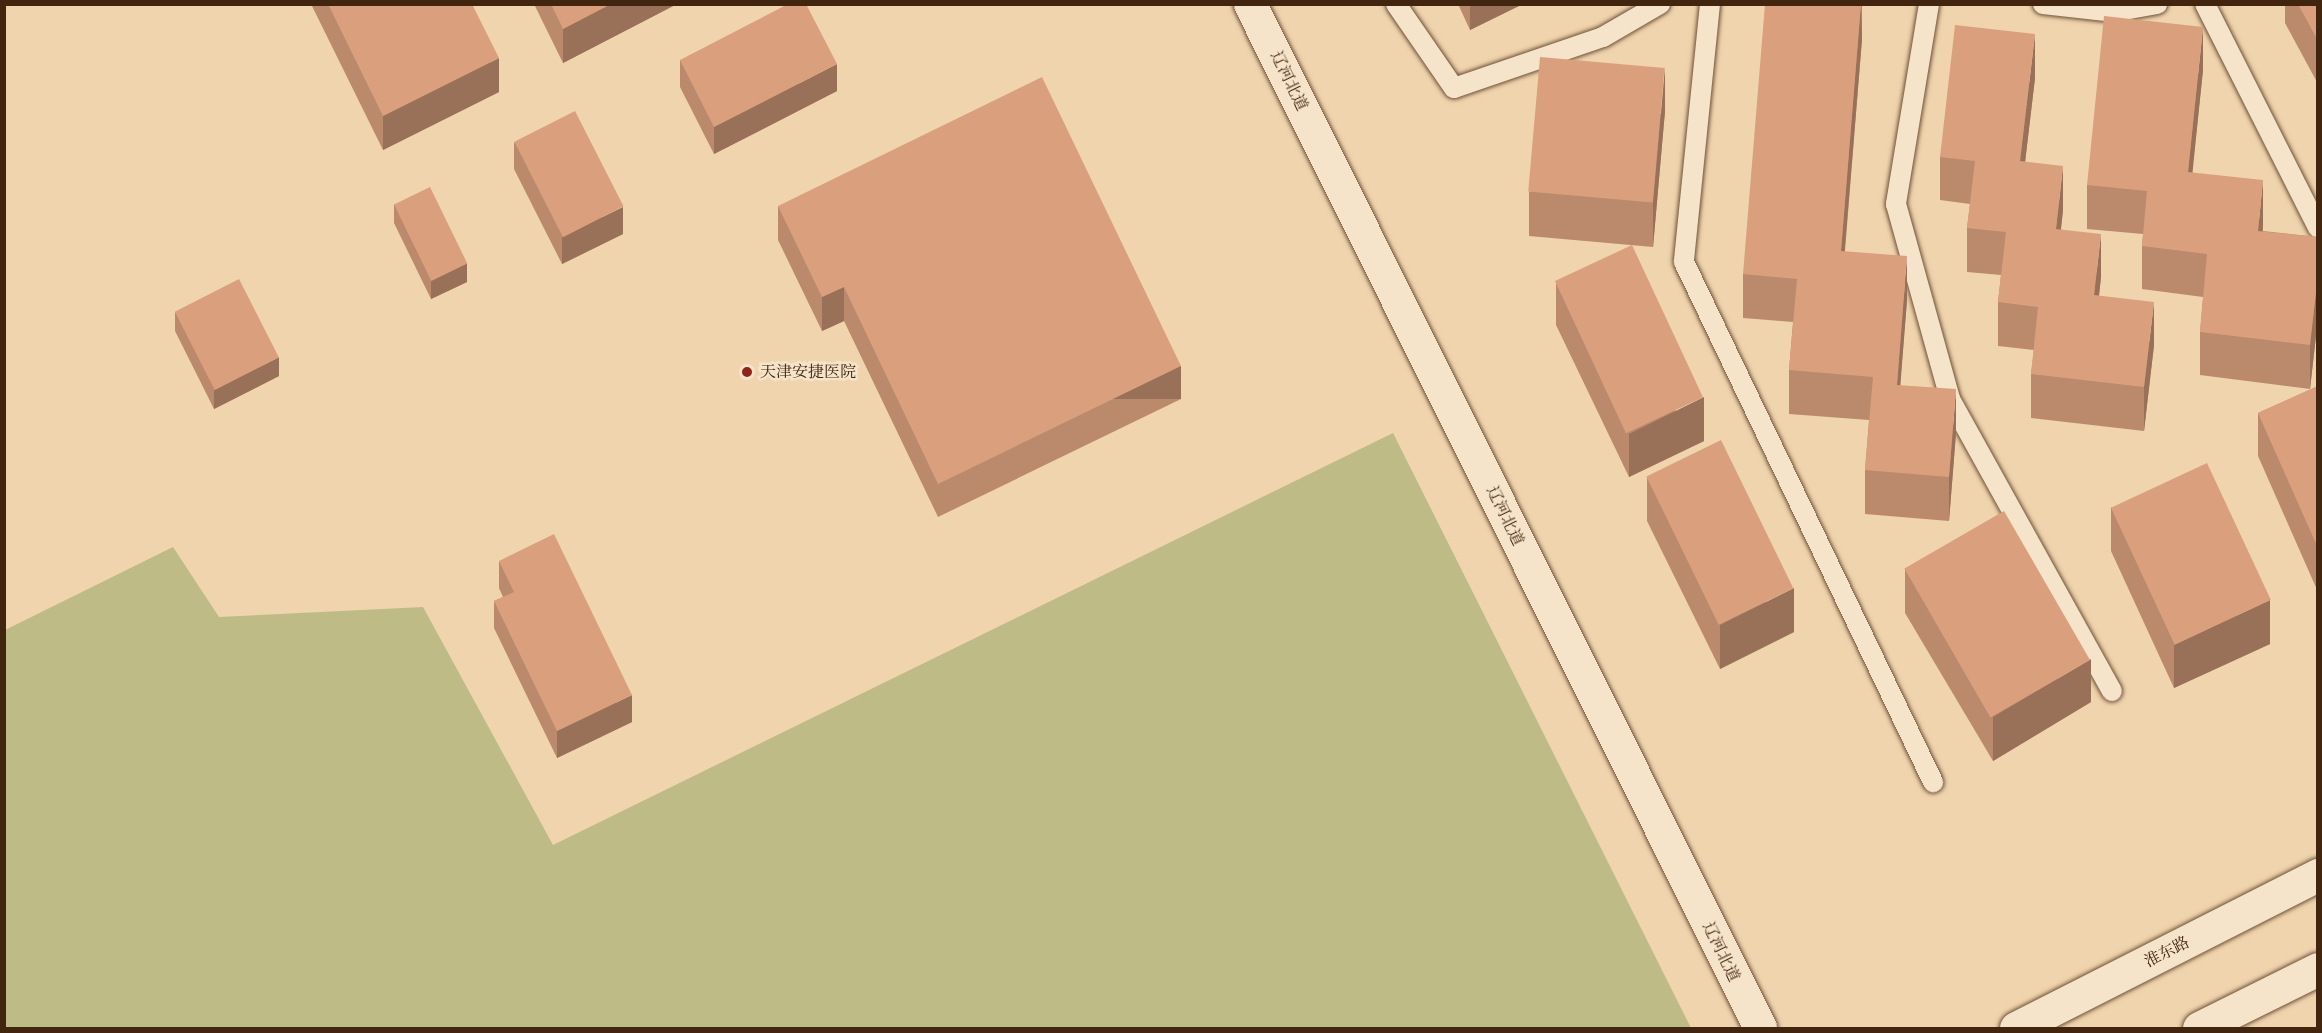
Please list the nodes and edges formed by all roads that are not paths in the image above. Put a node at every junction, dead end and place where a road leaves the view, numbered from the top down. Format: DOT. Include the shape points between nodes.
graph roads {
  1 [pos="1250,4"];
  2 [pos="1396,4"];
  3 [pos="1660,4"];
  4 [pos="1710,4"];
  5 [pos="1929,4"];
  6 [pos="2043,4"];
  7 [pos="2157,4"];
  8 [pos="2205,4"];
  9 [pos="2318,228"];
  10 [pos="2112,692"];
  11 [pos="1933,782"];
  12 [pos="2318,875"];
  13 [pos="2318,969"];
  14 [pos="1760,1029"];
  15 [pos="2016,1029"];
  16 [pos="2199,1029"];
  1 -- 14 [label="street, 辽河北道"];
  2 -- 3 [label="lane" via="1454,88 1603,37"];
  4 -- 11 [label="lane" via="1684,262"];
  5 -- 10 [label="lane" via="1896,204 1950,399"];
  6 -- 7 [label="lane" via="2113,12"];
  8 -- 9 [label="lane"];
  12 -- 15 [label="street, 淮东路"];
  13 -- 16 [label="street"];
}
